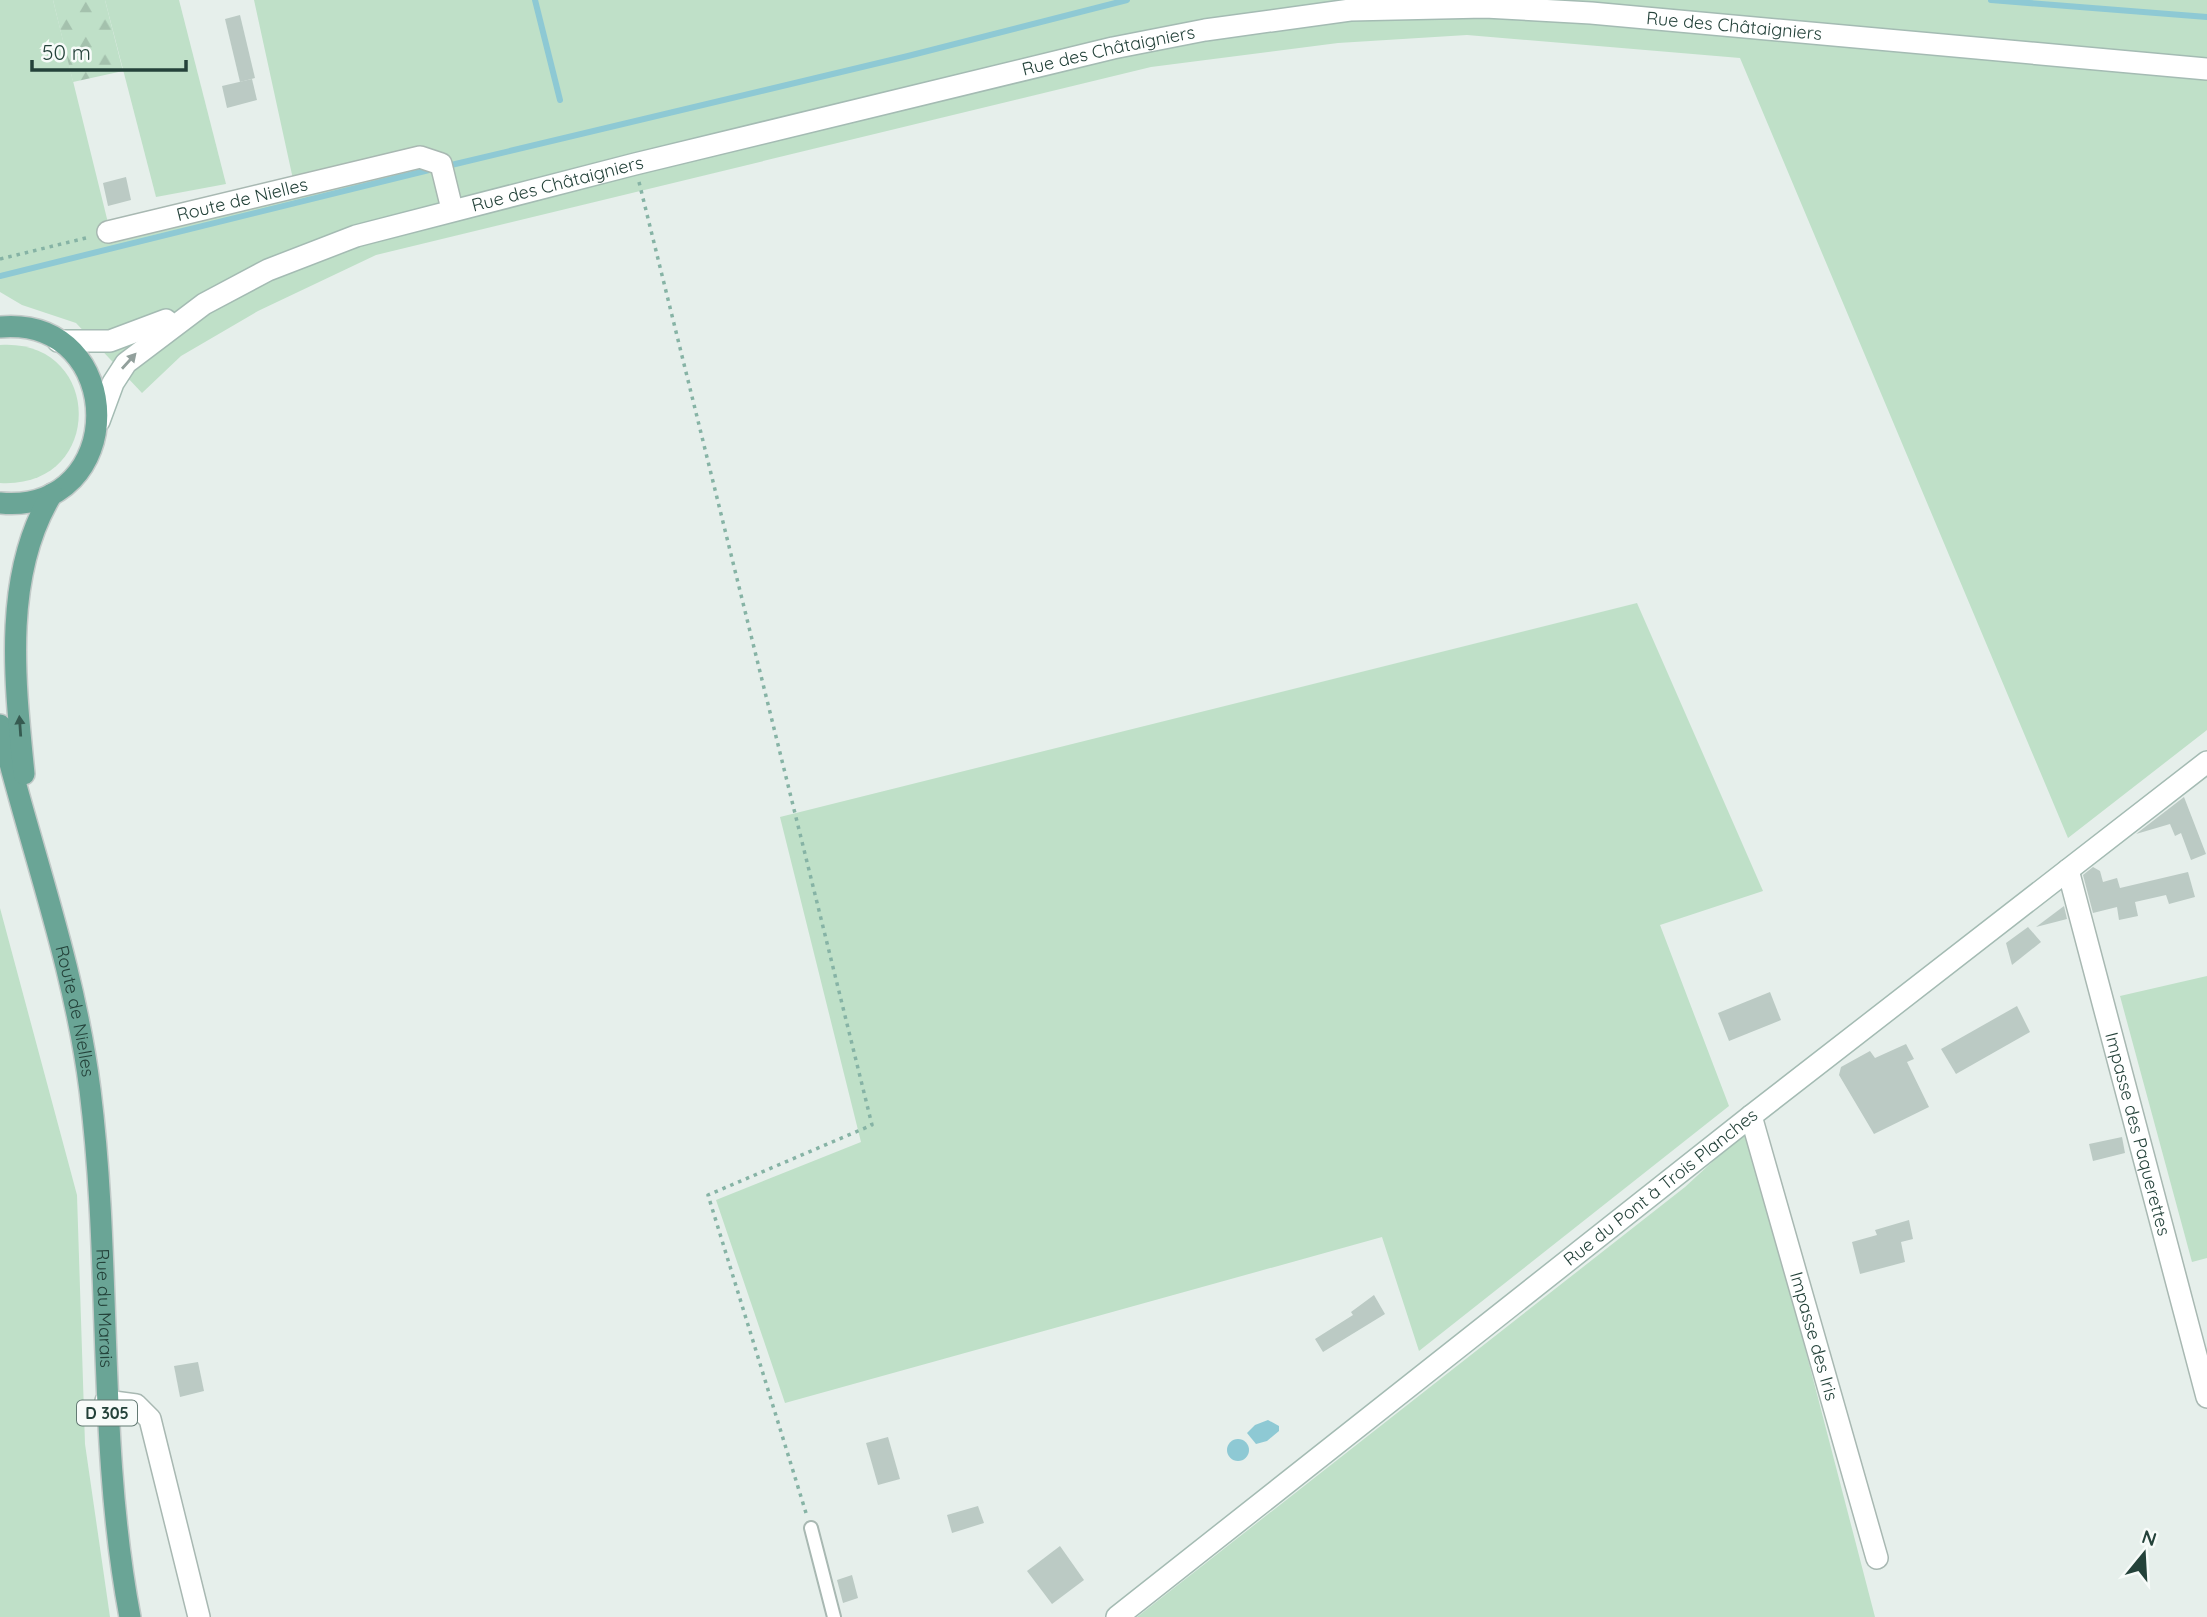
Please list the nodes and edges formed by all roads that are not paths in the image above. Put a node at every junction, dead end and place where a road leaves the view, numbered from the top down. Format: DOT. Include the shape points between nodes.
graph roads {
  1 [pos="2207,69"];
  2 [pos="452,209"];
  3 [pos="108,232"];
  4 [pos="204,304"];
  5 [pos="0,313"];
  6 [pos="0,327"];
  7 [pos="28,328"];
  8 [pos="58,341"];
  9 [pos="99,421"];
  10 [pos="52,494"];
  11 [pos="0,503"];
  12 [pos="0,725"];
  13 [pos="2207,762"];
  14 [pos="27,818"];
  15 [pos="2068,870"];
  16 [pos="1751,1116"];
  17 [pos="98,1208"];
  18 [pos="2207,1397"];
  19 [pos="106,1401"];
  20 [pos="811,1528"];
  21 [pos="1877,1558"];
  22 [pos="130,1617"];
  23 [pos="199,1617"];
  24 [pos="834,1617"];
  25 [pos="1117,1617"];
  1 -- 2 [label="street, Rue des Châtaigniers" via="1549,10 1362,10 1164,37"];
  2 -- 3 [label="street, Route de Nielles" via="444,174 429,158 412,158"];
  2 -- 4 [label="street, Rue des Châtaigniers" via="318,249"];
  4 -- 8 [label="street" via="123,337 97,343"];
  9 -- 4 [label="street, Rue des Châtaigniers, one-way" via="126,363"];
  5 -- 7 [label="main road"];
  6 -- 7 [label="main road"];
  7 -- 8 [label="main road"];
  8 -- 9 [label="main road" via="87,371"];
  9 -- 10 [label="main road" via="84,464"];
  10 -- 11 [label="main road" via="26,503"];
  14 -- 10 [label="main road, Route de Nielles / D 305, one-way" via="17,623 30,539"];
  12 -- 14 [label="main road, Route de Nielles / D 305"];
  13 -- 15 [label="street, Rue du Pont à Trois Planches"];
  14 -- 17 [label="main road, Route de Nielles / D 305" via="85,1053"];
  15 -- 16 [label="street, Rue du Pont à Trois Planches"];
  15 -- 18 [label="street, Impasse des Paquerettes"];
  16 -- 21 [label="street, Impasse des Iris"];
  16 -- 25 [label="street, Rue du Pont à Trois Planches"];
  17 -- 19 [label="main road, Rue du Marais / D 305"];
  19 -- 22 [label="main road, Rue du Marais / D 305" via="116,1524"];
  19 -- 23 [label="street" via="136,1405 149,1419"];
  20 -- 24 [label="lane"];
}
